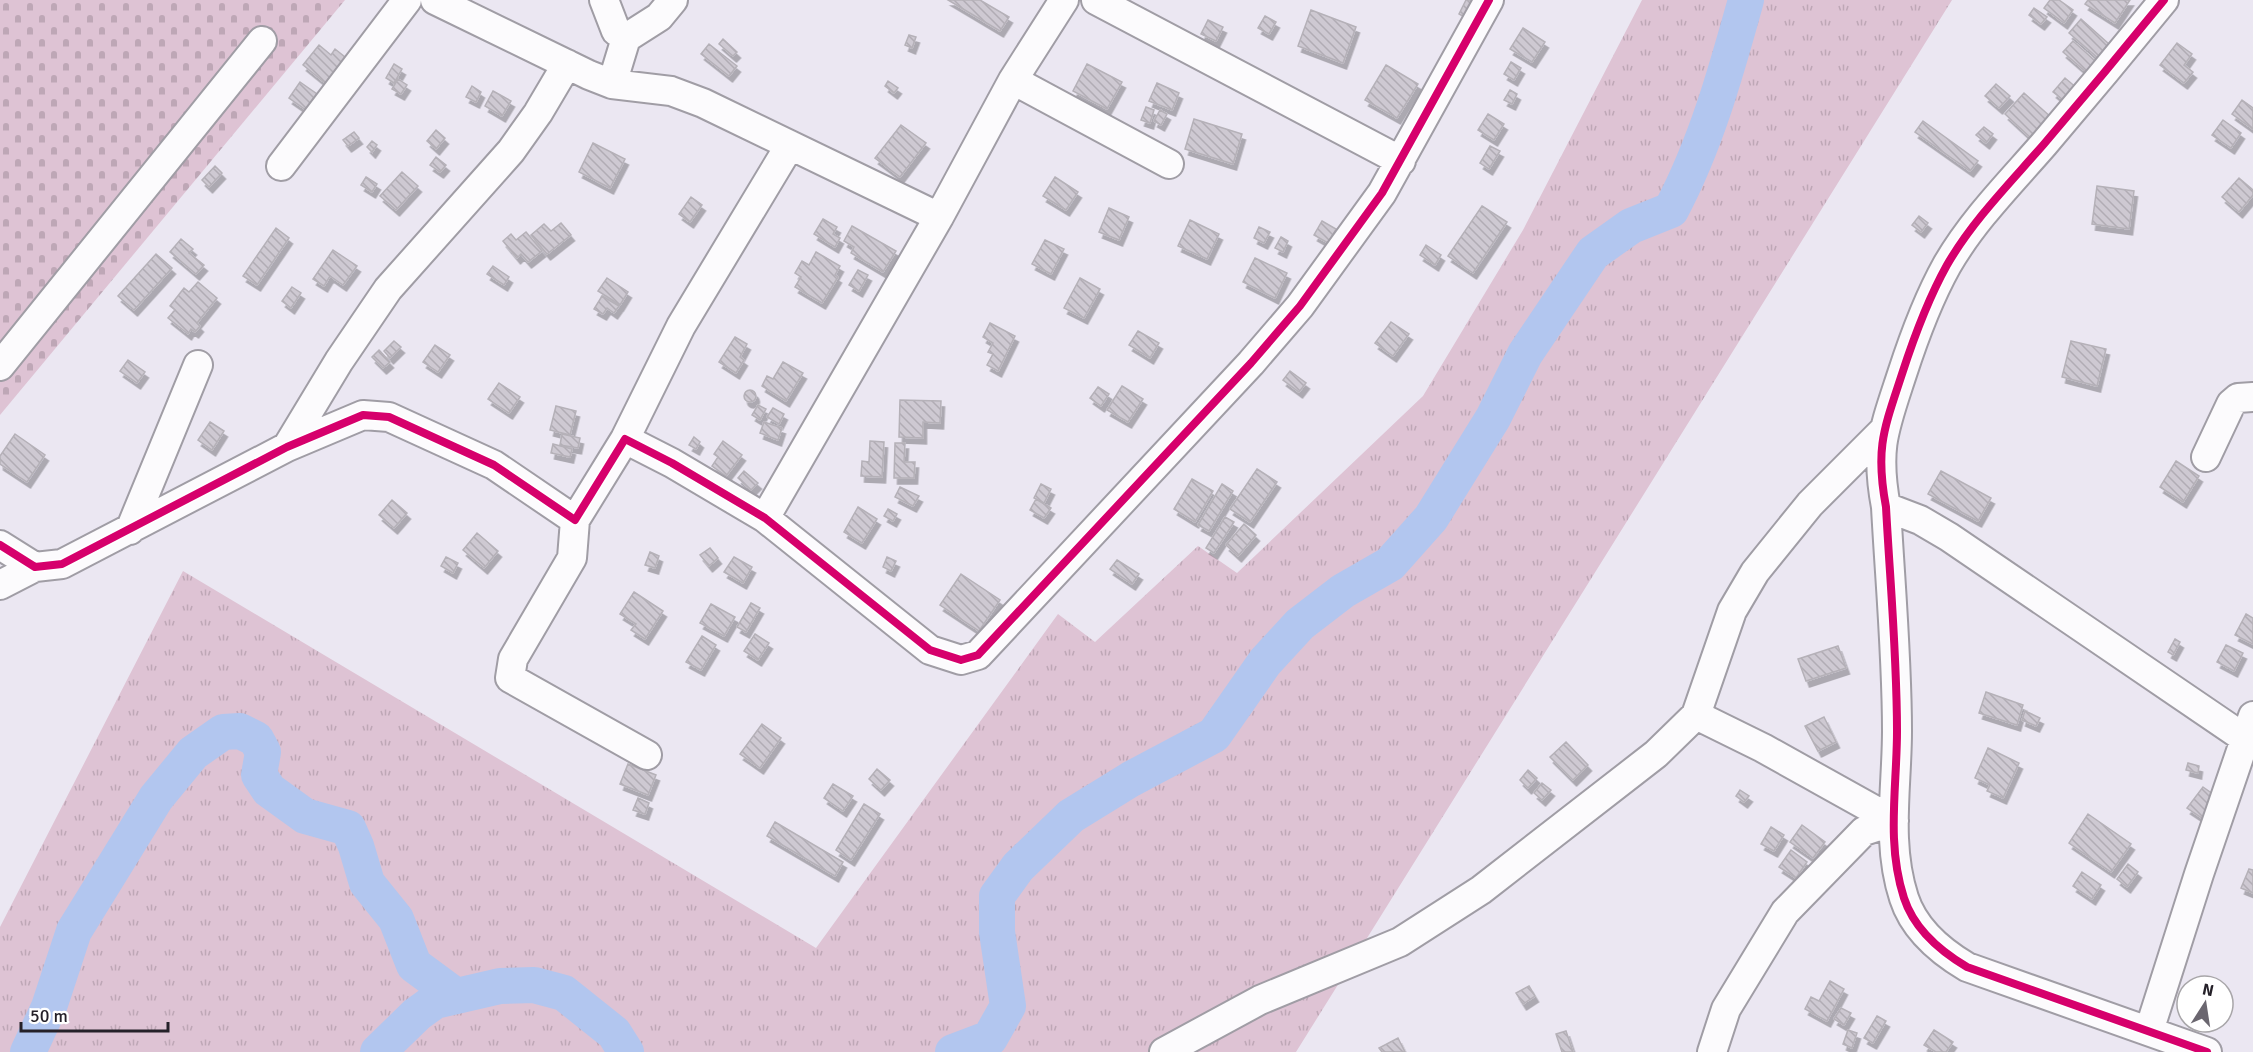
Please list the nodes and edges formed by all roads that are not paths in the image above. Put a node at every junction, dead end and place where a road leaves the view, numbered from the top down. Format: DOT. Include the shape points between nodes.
graph roads {
  1 [pos="407,0"];
  2 [pos="435,0"];
  3 [pos="604,0"];
  4 [pos="673,0"];
  5 [pos="1064,0"];
  6 [pos="1096,0"];
  7 [pos="1489,0"];
  8 [pos="2164,0"];
  9 [pos="626,39"];
  10 [pos="262,41"];
  11 [pos="567,64"];
  12 [pos="1013,80"];
  13 [pos="612,84"];
  14 [pos="790,146"];
  15 [pos="1401,161"];
  16 [pos="1169,164"];
  17 [pos="282,166"];
  18 [pos="939,218"];
  19 [pos="198,365"];
  20 [pos="0,366"];
  21 [pos="2253,398"];
  22 [pos="1883,431"];
  23 [pos="625,439"];
  24 [pos="287,447"];
  25 [pos="2206,457"];
  26 [pos="1886,507"];
  27 [pos="765,518"];
  28 [pos="575,520"];
  29 [pos="130,530"];
  30 [pos="0,545"];
  31 [pos="35,567"];
  32 [pos="0,585"];
  33 [pos="1696,715"];
  34 [pos="2250,733"];
  35 [pos="647,755"];
  36 [pos="1894,821"];
  37 [pos="2149,1031"];
  38 [pos="1164,1052"];
  39 [pos="1712,1052"];
  40 [pos="2207,1052"];
  1 -- 17 [label="street"];
  2 -- 11 [label="street"];
  3 -- 9 [label="street" via="616,31"];
  4 -- 9 [label="street" via="659,17"];
  5 -- 12 [label="street"];
  6 -- 15 [label="street"];
  7 -- 15 [label="street"];
  8 -- 22 [label="street" via="1975,224 1948,264 1913,343"];
  9 -- 13 [label="street"];
  10 -- 20 [label="street"];
  11 -- 13 [label="street"];
  11 -- 24 [label="street" via="511,151 388,289"];
  12 -- 16 [label="street"];
  12 -- 18 [label="street"];
  13 -- 14 [label="street" via="671,91"];
  14 -- 18 [label="street"];
  14 -- 23 [label="street" via="681,326"];
  15 -- 27 [label="street" via="1351,239 1300,306 978,655 961,660 930,650"];
  18 -- 27 [label="street"];
  19 -- 29 [label="street"];
  21 -- 25 [label="street" via="2238,398 2231,404"];
  22 -- 26 [label="street" via="1880,472"];
  22 -- 33 [label="street" via="1810,504 1755,572 1725,628"];
  23 -- 27 [label="street"];
  23 -- 28 [label="street"];
  24 -- 28 [label="street" via="363,415 389,417 494,465"];
  24 -- 29 [label="street"];
  26 -- 34 [label="street" via="1950,537"];
  26 -- 36 [label="street" via="1897,730"];
  28 -- 35 [label="street" via="572,558 513,659 510,678"];
  29 -- 31 [label="street" via="62,564"];
  30 -- 31 [label="street"];
  31 -- 32 [label="street"];
  33 -- 36 [label="street"];
  33 -- 38 [label="street" via="1656,754 1481,890 1400,942 1260,1000"];
  34 -- 37 [label="street" via="2199,874"];
  36 -- 37 [label="street" via="1893,851 1905,900 1920,927 1941,952 1967,967"];
  36 -- 39 [label="street" via="1864,831 1785,912 1726,1009"];
  37 -- 40 [label="street"];
}
